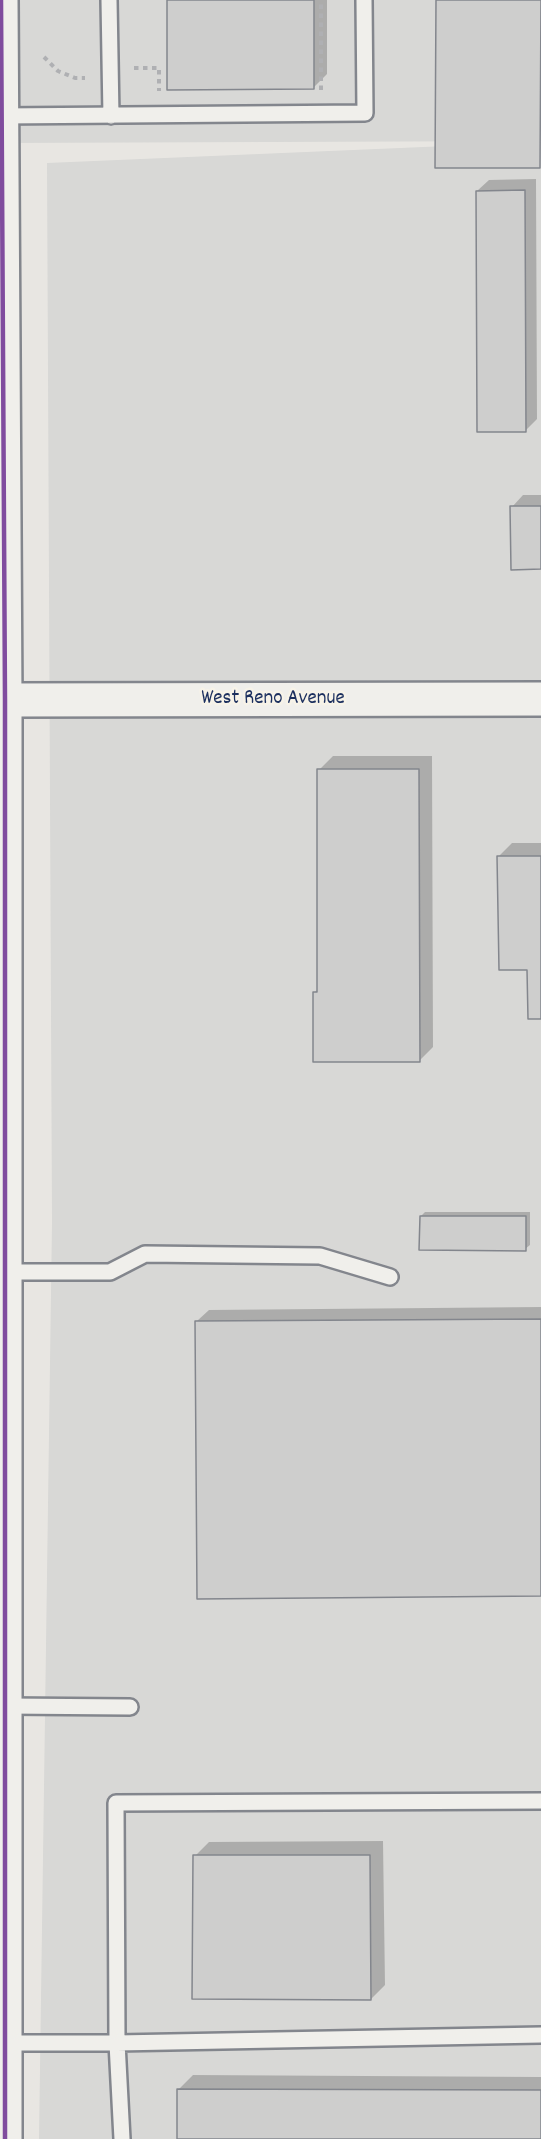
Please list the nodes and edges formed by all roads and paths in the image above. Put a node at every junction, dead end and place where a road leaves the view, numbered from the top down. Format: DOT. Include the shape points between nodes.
graph roads {
  1 [pos="1,0"];
  2 [pos="109,0"];
  3 [pos="321,0"];
  4 [pos="364,0"];
  5 [pos="0,27"];
  6 [pos="159,68"];
  7 [pos="159,92"];
  8 [pos="309,92"];
  9 [pos="1,116"];
  10 [pos="111,116"];
  11 [pos="2,699"];
  12 [pos="541,699"];
  13 [pos="2,1141"];
  14 [pos="5,1272"];
  15 [pos="390,1277"];
  16 [pos="6,1706"];
  17 [pos="130,1707"];
  18 [pos="541,1801"];
  19 [pos="541,2035"];
  20 [pos="5,2043"];
  21 [pos="117,2043"];
  22 [pos="5,2139"];
  23 [pos="122,2139"];
  1 -- 5 [label="main road"];
  2 -- 10 [label="lane"];
  3 -- 8 [label="path" via="321,92"];
  4 -- 10 [label="lane" via="365,113"];
  5 -- 9 [label="main road"];
  6 -- 7 [label="path"];
  9 -- 10 [label="lane"];
  9 -- 11 [label="main road"];
  11 -- 12 [label="main road, West Reno Avenue"];
  11 -- 13 [label="main road"];
  13 -- 14 [label="main road"];
  14 -- 15 [label="lane" via="110,1272 145,1254 320,1256"];
  14 -- 16 [label="main road"];
  16 -- 17 [label="lane"];
  16 -- 20 [label="main road"];
  18 -- 21 [label="lane" via="116,1803"];
  19 -- 21 [label="lane"];
  20 -- 21 [label="lane"];
  20 -- 22 [label="main road"];
  21 -- 23 [label="lane"];
}
